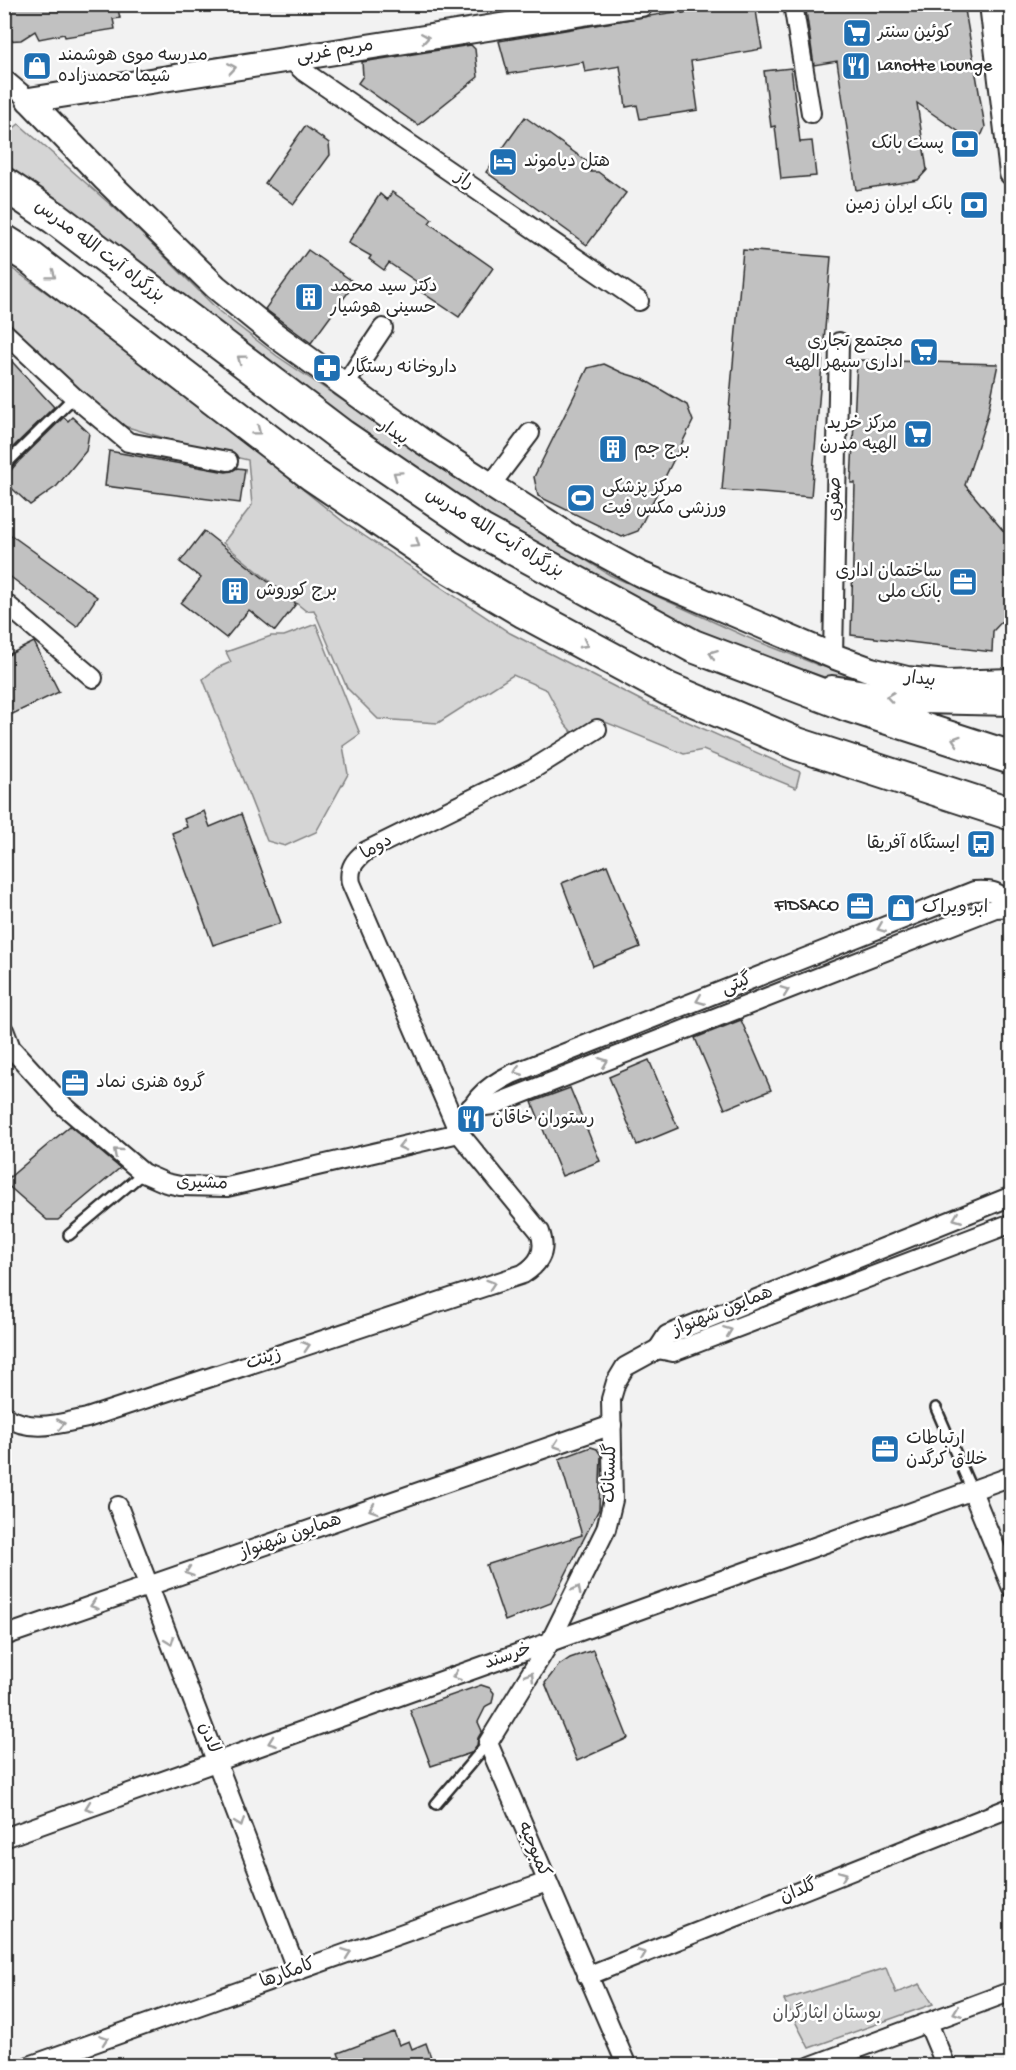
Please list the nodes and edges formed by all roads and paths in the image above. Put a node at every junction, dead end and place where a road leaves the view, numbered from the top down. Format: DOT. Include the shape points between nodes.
graph roads {
  1 [pos="641,4"];
  2 [pos="793,4"];
  3 [pos="992,4"];
  4 [pos="290,59"];
  5 [pos="4,79"];
  6 [pos="29,100"];
  7 [pos="811,113"];
  8 [pos="1011,173"];
  9 [pos="4,184"];
  10 [pos="4,241"];
  11 [pos="639,302"];
  12 [pos="383,328"];
  13 [pos="4,332"];
  14 [pos="839,342"];
  15 [pos="344,386"];
  16 [pos="74,397"];
  17 [pos="530,434"];
  18 [pos="228,461"];
  19 [pos="4,466"];
  20 [pos="490,486"];
  21 [pos="4,602"];
  22 [pos="832,656"];
  23 [pos="755,670"];
  24 [pos="93,678"];
  25 [pos="1011,681"];
  26 [pos="1011,702"];
  27 [pos="597,729"];
  28 [pos="1011,758"];
  29 [pos="1011,814"];
  30 [pos="1011,906"];
  31 [pos="4,1030"];
  32 [pos="459,1133"];
  33 [pos="143,1173"];
  34 [pos="1011,1196"];
  35 [pos="1011,1223"];
  36 [pos="69,1235"];
  37 [pos="523,1274"];
  38 [pos="666,1345"];
  39 [pos="936,1408"];
  40 [pos="4,1416"];
  41 [pos="612,1425"];
  42 [pos="1011,1476"];
  43 [pos="972,1491"];
  44 [pos="118,1506"];
  45 [pos="149,1586"];
  46 [pos="1011,1588"];
  47 [pos="4,1636"];
  48 [pos="550,1642"];
  49 [pos="488,1743"];
  50 [pos="217,1761"];
  51 [pos="436,1804"];
  52 [pos="1011,1807"];
  53 [pos="4,1838"];
  54 [pos="547,1882"];
  55 [pos="297,1971"];
  56 [pos="587,1976"];
  57 [pos="1011,1991"];
  58 [pos="928,2024"];
  59 [pos="29,2066"];
  60 [pos="627,2066"];
  61 [pos="812,2066"];
  62 [pos="945,2066"];
  4 -- 1 [label="street, مریم غربی, one-way"];
  2 -- 7 [label="street"];
  3 -- 8 [label="street"];
  6 -- 4 [label="street, مریم غربی, one-way"];
  4 -- 11 [label="street, راز"];
  5 -- 6 [label="street, بیدار"];
  6 -- 15 [label="street, بیدار" via="216,287"];
  6 -- 22 [label="street, بیدار" via="44,134 209,295 279,354 414,448 569,546 635,582 788,653"];
  23 -- 9 [label="highway, بزرگراه آیت الله مدرس, one-way" via="693,646 463,520 342,436 55,218"];
  10 -- 29 [label="highway, one-way" via="313,475 449,567 525,612 668,689 797,744"];
  12 -- 15 [label="street"];
  13 -- 16 [label="street"];
  14 -- 22 [label="street, صفری"];
  15 -- 20 [label="street, بیدار"];
  16 -- 18 [label="street" via="128,442"];
  16 -- 19 [label="lane"];
  17 -- 20 [label="street"];
  20 -- 22 [label="street, بیدار" via="640,574"];
  21 -- 24 [label="street"];
  22 -- 25 [label="street, بیدار" via="907,679 947,683"];
  26 -- 23 [label="street, one-way" via="899,699"];
  28 -- 23 [label="highway, بزرگراه آیت الله مدرس, one-way"];
  27 -- 32 [label="street, دوما" via="523,774 366,851 351,866 351,883"];
  30 -- 32 [label="street, گیتی" via="991,890 974,891 512,1074 489,1086 470,1108"];
  33 -- 31 [label="street, مشیری, one-way" via="64,1106 12,1048"];
  32 -- 33 [label="street, مشیری, one-way" via="227,1187 180,1186"];
  32 -- 37 [label="street, دوما" via="540,1232 541,1257"];
  33 -- 36 [label="lane"];
  34 -- 38 [label="street, همایون شهنواز, one-way"];
  38 -- 35 [label="street, همایون شهنواز, one-way"];
  40 -- 37 [label="street, زینت, one-way" via="27,1426 43,1427 87,1418"];
  38 -- 41 [label="street, گلستانک" via="625,1367 615,1382 611,1399"];
  39 -- 43 [label="lane"];
  41 -- 45 [label="street, همایون شهنواز, one-way"];
  48 -- 41 [label="street, گلستانک, one-way" via="606,1529 613,1500"];
  42 -- 43 [label="street, خرسند"];
  43 -- 46 [label="street"];
  43 -- 48 [label="street, خرسند"];
  44 -- 45 [label="street, لادن"];
  45 -- 47 [label="street, همایون شهنواز, one-way"];
  45 -- 50 [label="street, لادن, one-way"];
  49 -- 48 [label="street, one-way"];
  48 -- 50 [label="street, خرسند, one-way"];
  49 -- 51 [label="lane"];
  49 -- 54 [label="street, کمبوجیه"];
  50 -- 53 [label="street, خرسند, one-way"];
  50 -- 55 [label="street, لادن, one-way"];
  56 -- 52 [label="street, گلدان, one-way"];
  55 -- 54 [label="street, کامکارها, one-way"];
  54 -- 56 [label="street, کمبوجیه"];
  59 -- 55 [label="street, کامکارها, one-way"];
  56 -- 60 [label="street, کمبوجیه"];
  57 -- 58 [label="street, one-way"];
  58 -- 61 [label="street"];
  58 -- 62 [label="street"];
}
